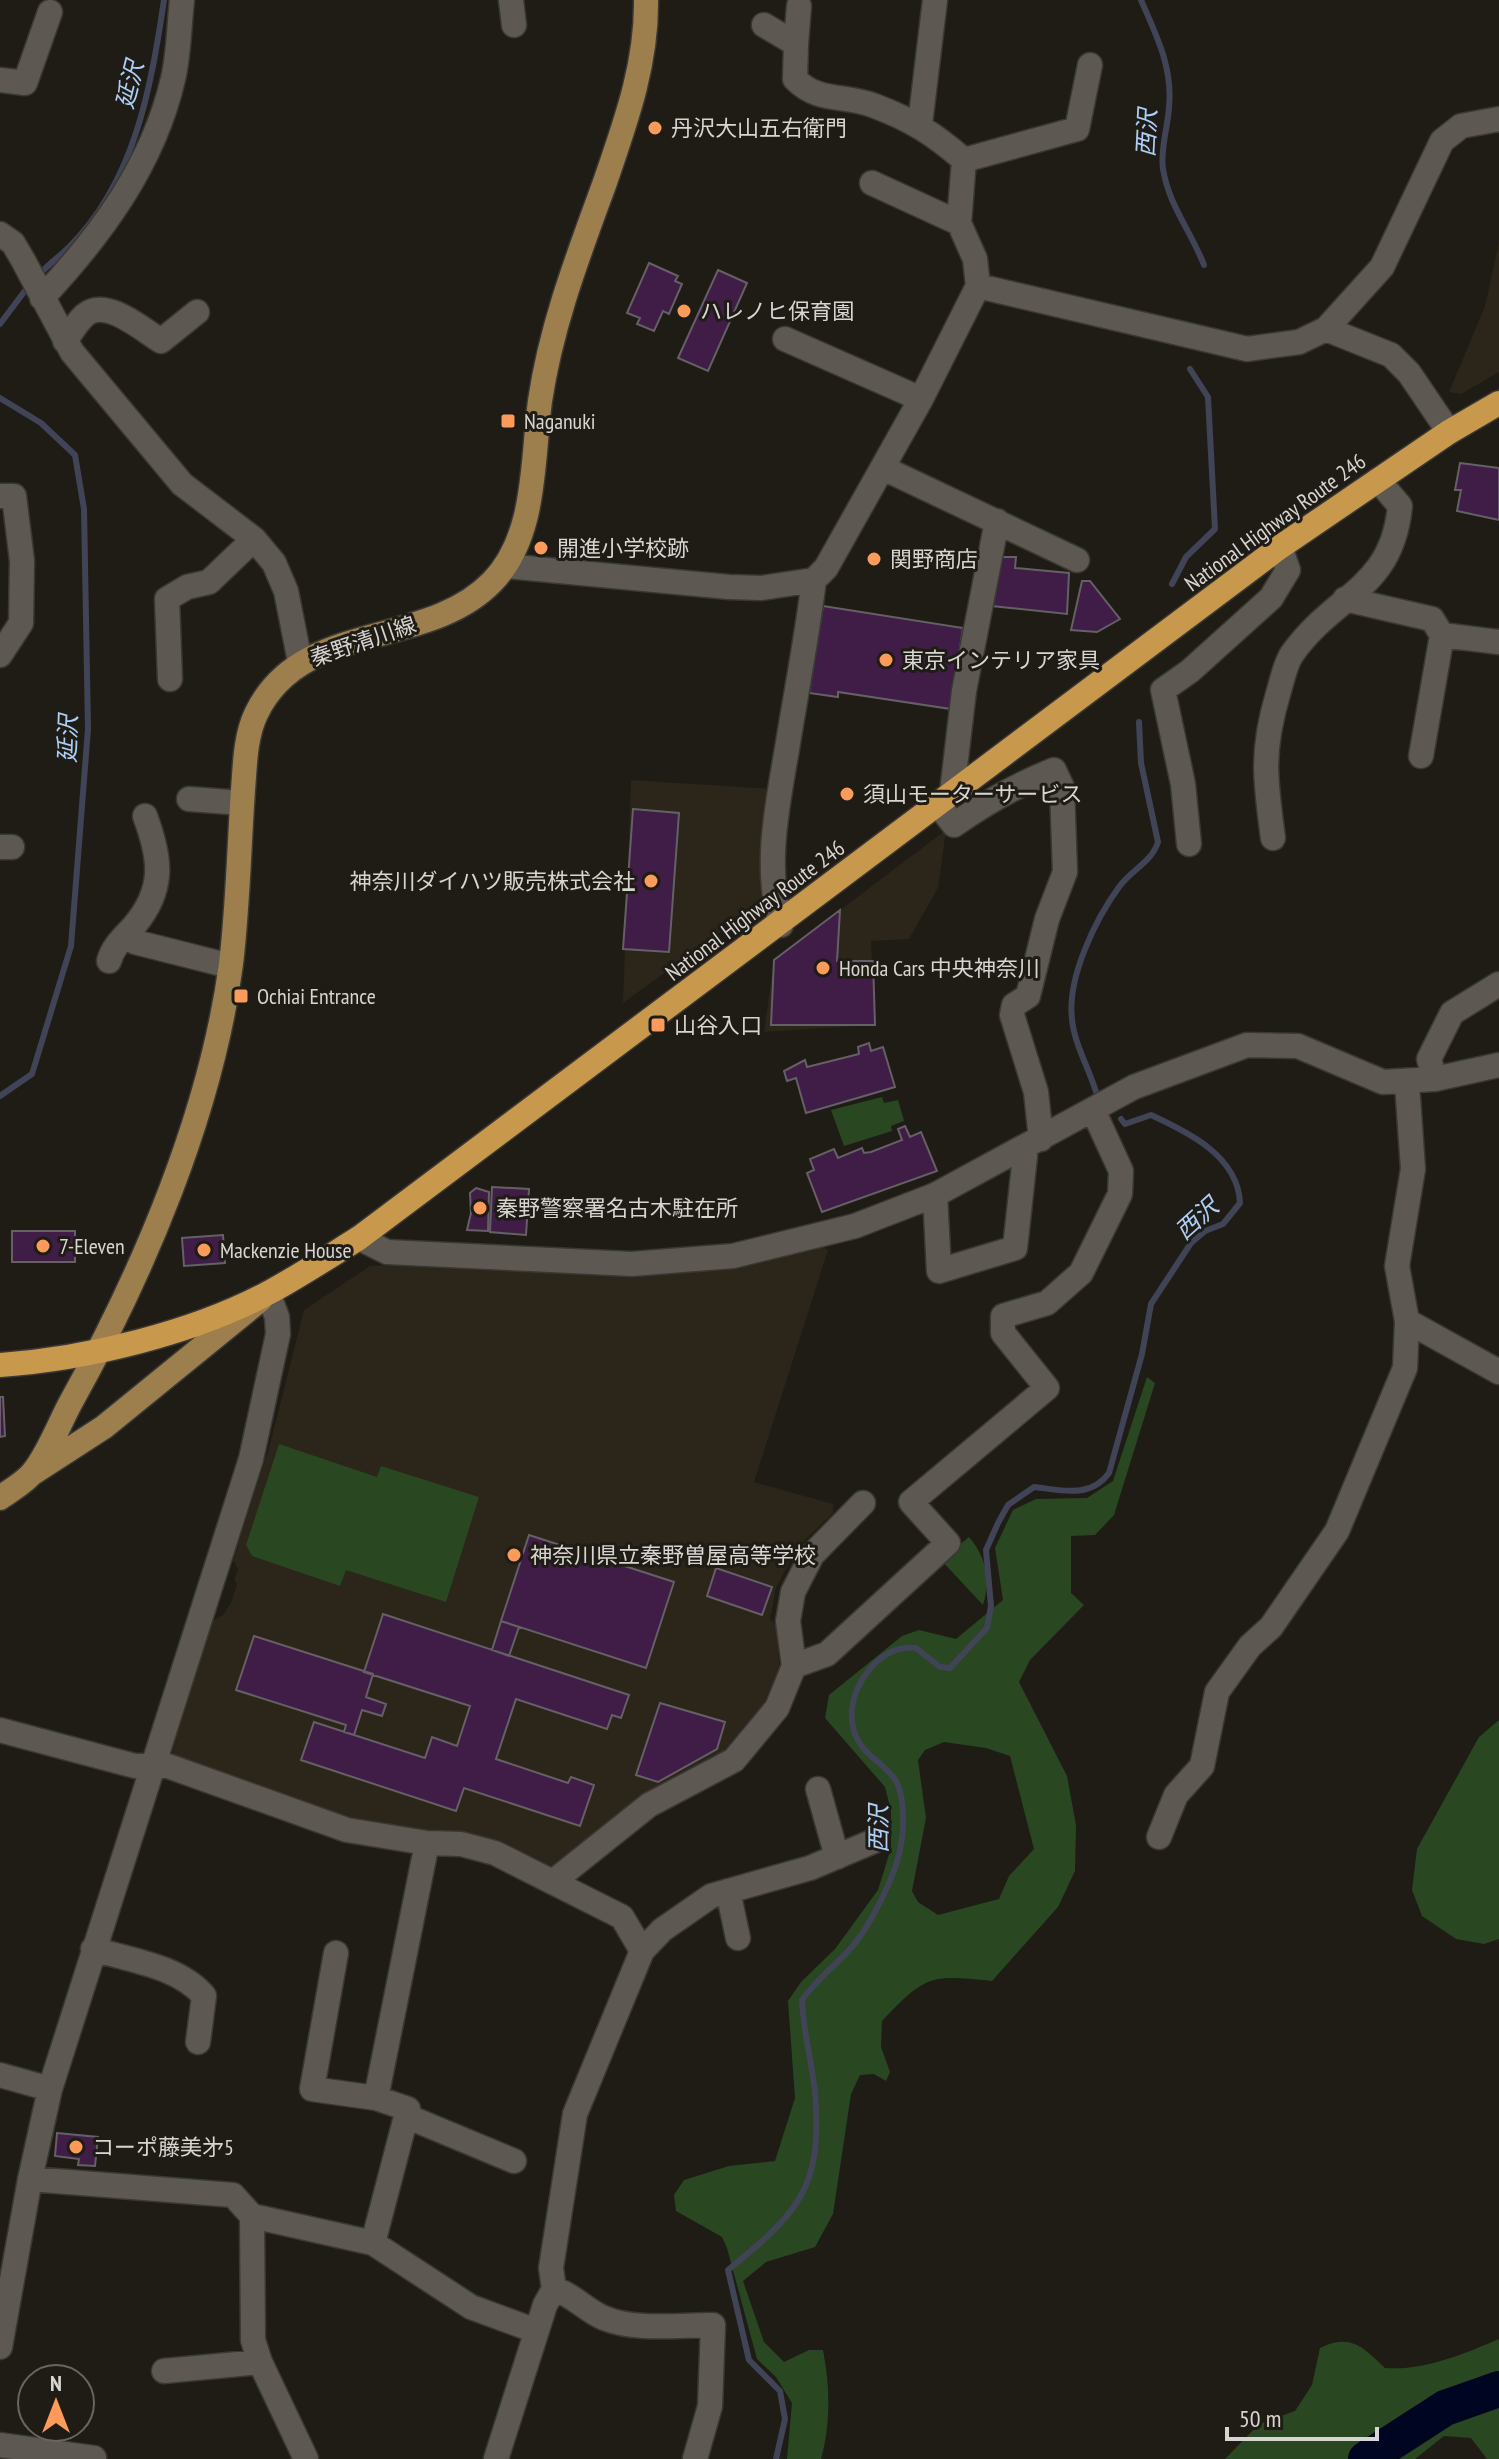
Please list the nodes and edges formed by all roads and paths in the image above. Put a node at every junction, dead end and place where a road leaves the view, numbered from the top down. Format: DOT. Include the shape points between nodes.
graph roads {
  1 [pos="182,0"];
  2 [pos="511,0"];
  3 [pos="646,0"];
  4 [pos="935,0"];
  5 [pos="799,6"];
  6 [pos="50,12"];
  7 [pos="514,25"];
  8 [pos="764,25"];
  9 [pos="796,44"];
  10 [pos="1080,77"];
  11 [pos="0,80"];
  12 [pos="1499,119"];
  13 [pos="920,124"];
  14 [pos="964,160"];
  15 [pos="872,183"];
  16 [pos="959,223"];
  17 [pos="0,234"];
  18 [pos="978,286"];
  19 [pos="42,298"];
  20 [pos="197,312"];
  21 [pos="1326,329"];
  22 [pos="785,339"];
  23 [pos="65,341"];
  24 [pos="921,399"];
  25 [pos="1499,403"];
  26 [pos="1449,432"];
  27 [pos="883,468"];
  28 [pos="1378,480"];
  29 [pos="9,491"];
  30 [pos="997,521"];
  31 [pos="254,539"];
  32 [pos="1280,547"];
  33 [pos="1077,560"];
  34 [pos="505,566"];
  35 [pos="814,580"];
  36 [pos="1345,599"];
  37 [pos="1442,635"];
  38 [pos="1499,642"];
  39 [pos="0,655"];
  40 [pos="300,662"];
  41 [pos="170,679"];
  42 [pos="1421,756"];
  43 [pos="945,798"];
  44 [pos="189,799"];
  45 [pos="242,803"];
  46 [pos="145,816"];
  47 [pos="1273,838"];
  48 [pos="1189,844"];
  49 [pos="781,925"];
  50 [pos="125,936"];
  51 [pos="109,961"];
  52 [pos="230,966"];
  53 [pos="1499,984"];
  54 [pos="1499,1065"];
  55 [pos="1435,1079"];
  56 [pos="1407,1083"];
  57 [pos="1093,1110"];
  58 [pos="1034,1143"];
  59 [pos="935,1195"];
  60 [pos="359,1238"];
  61 [pos="268,1293"];
  62 [pos="1407,1321"];
  63 [pos="98,1353"];
  64 [pos="0,1365"];
  65 [pos="1499,1372"];
  66 [pos="33,1473"];
  67 [pos="0,1498"];
  68 [pos="863,1503"];
  69 [pos="794,1666"];
  70 [pos="0,1730"];
  71 [pos="150,1766"];
  72 [pos="818,1789"];
  73 [pos="1159,1837"];
  74 [pos="874,1841"];
  75 [pos="427,1843"];
  76 [pos="837,1857"];
  77 [pos="554,1881"];
  78 [pos="728,1891"];
  79 [pos="738,1938"];
  80 [pos="93,1949"];
  81 [pos="642,1951"];
  82 [pos="336,1953"];
  83 [pos="198,2042"];
  84 [pos="0,2075"];
  85 [pos="50,2089"];
  86 [pos="376,2098"];
  87 [pos="406,2116"];
  88 [pos="514,2161"];
  89 [pos="30,2179"];
  90 [pos="252,2216"];
  91 [pos="373,2243"];
  92 [pos="554,2289"];
  93 [pos="536,2331"];
  94 [pos="0,2347"];
  95 [pos="260,2362"];
  96 [pos="164,2371"];
  97 [pos="0,2445"];
  98 [pos="94,2458"];
  99 [pos="306,2459"];
  100 [pos="496,2459"];
  101 [pos="695,2459"];
  1 -- 19 [label="street" via="174,76 148,151 126,195 81,257"];
  2 -- 7 [label="street"];
  3 -- 34 [label="main road, 秦野清川線" via="647,37 634,97 553,333 529,499"];
  4 -- 13 [label="street"];
  5 -- 9 [label="street"];
  6 -- 11 [label="street" via="48,44 25,83"];
  8 -- 9 [label="street"];
  9 -- 13 [label="street" via="795,79 808,93 871,104"];
  10 -- 14 [label="street" via="1077,129"];
  12 -- 21 [label="street" via="1461,126 1442,141 1382,267"];
  13 -- 14 [label="street"];
  14 -- 16 [label="street"];
  15 -- 16 [label="street"];
  16 -- 18 [label="street" via="975,259"];
  17 -- 19 [label="street" via="13,243"];
  18 -- 21 [label="street" via="1247,349 1273,349"];
  18 -- 24 [label="street"];
  19 -- 23 [label="street"];
  20 -- 23 [label="street" via="161,341 112,311 97,309 86,314"];
  21 -- 26 [label="street" via="1391,355"];
  22 -- 24 [label="street"];
  23 -- 31 [label="street" via="182,484"];
  24 -- 27 [label="street"];
  25 -- 26 [label="highway, National Highway Route 246"];
  26 -- 28 [label="highway, National Highway Route 246"];
  27 -- 30 [label="street"];
  27 -- 35 [label="street"];
  28 -- 32 [label="highway, National Highway Route 246"];
  28 -- 36 [label="street" via="1400,506 1397,536 1380,570"];
  29 -- 39 [label="street" via="22,561 21,623"];
  30 -- 33 [label="street"];
  30 -- 43 [label="street"];
  31 -- 40 [label="street" via="274,563 286,591"];
  31 -- 41 [label="street" via="209,582 167,599"];
  32 -- 43 [label="highway, National Highway Route 246"];
  32 -- 48 [label="street" via="1288,570 1271,598 1163,690"];
  34 -- 35 [label="street" via="729,587"];
  34 -- 40 [label="main road, 秦野清川線" via="471,600 445,613"];
  35 -- 49 [label="street" via="776,812 772,873"];
  36 -- 37 [label="street" via="1432,619"];
  36 -- 47 [label="street" via="1291,656 1266,734 1264,769"];
  37 -- 38 [label="street"];
  37 -- 42 [label="street"];
  40 -- 45 [label="main road, 秦野清川線" via="287,671 254,718"];
  43 -- 49 [label="highway, National Highway Route 246"];
  43 -- 58 [label="street" via="954,825 991,800 1054,770 1062,787 1065,872 1028,996 1014,1005 1012,1015 1036,1092"];
  44 -- 45 [label="street"];
  45 -- 52 [label="main road, 秦野清川線"];
  46 -- 50 [label="street" via="157,850 157,879 150,907"];
  49 -- 60 [label="highway, National Highway Route 246"];
  50 -- 51 [label="street"];
  50 -- 52 [label="street"];
  52 -- 63 [label="main road, 秦野清川線" via="214,1049 174,1185"];
  53 -- 55 [label="street" via="1452,1013 1429,1059"];
  54 -- 55 [label="street"];
  55 -- 56 [label="street"];
  56 -- 57 [label="street" via="1357,1074 1298,1046 1247,1045 1134,1087"];
  56 -- 62 [label="street" via="1413,1169 1397,1266"];
  57 -- 58 [label="street"];
  57 -- 69 [label="street" via="1121,1171 1120,1194 1081,1273 1047,1303 1003,1316 1003,1333 1047,1388 911,1502 948,1543 827,1654"];
  58 -- 59 [label="street"];
  58 -- 59 [label="street" via="1015,1248 939,1271"];
  59 -- 60 [label="street" via="855,1226 733,1256 632,1264 387,1252"];
  60 -- 61 [label="highway, National Highway Route 246"];
  61 -- 63 [label="highway, National Highway Route 246"];
  61 -- 66 [label="main road" via="95,1433"];
  61 -- 71 [label="street" via="278,1334 262,1415"];
  62 -- 65 [label="street"];
  62 -- 73 [label="street" via="1405,1368 1337,1531 1271,1627 1250,1646 1217,1692 1202,1766 1176,1795"];
  63 -- 64 [label="highway, National Highway Route 246"];
  63 -- 66 [label="main road, 秦野清川線"];
  66 -- 67 [label="main road"];
  68 -- 69 [label="street" via="812,1555 793,1592 788,1621"];
  69 -- 77 [label="street" via="777,1708 734,1760 649,1805"];
  70 -- 71 [label="street"];
  71 -- 75 [label="street" via="212,1779 347,1830"];
  71 -- 80 [label="street"];
  72 -- 76 [label="street"];
  74 -- 76 [label="street"];
  75 -- 77 [label="street" via="495,1853"];
  75 -- 86 [label="street"];
  76 -- 78 [label="street"];
  77 -- 81 [label="street" via="622,1917"];
  78 -- 79 [label="street"];
  78 -- 81 [label="street" via="682,1914"];
  80 -- 83 [label="street" via="194,1984 204,1996"];
  80 -- 85 [label="street"];
  81 -- 92 [label="street" via="575,2114 551,2268"];
  82 -- 86 [label="street" via="312,2089"];
  84 -- 85 [label="street"];
  85 -- 89 [label="street"];
  86 -- 87 [label="street" via="408,2109"];
  87 -- 88 [label="street"];
  87 -- 91 [label="street"];
  89 -- 90 [label="street" via="233,2195"];
  89 -- 94 [label="street"];
  90 -- 91 [label="street"];
  90 -- 95 [label="street" via="253,2340"];
  91 -- 93 [label="street" via="471,2307"];
  92 -- 93 [label="street"];
  92 -- 101 [label="street" via="571,2294 605,2319 713,2325 710,2406"];
  93 -- 100 [label="street"];
  95 -- 96 [label="street"];
  95 -- 99 [label="street"];
  97 -- 98 [label="street"];
}
